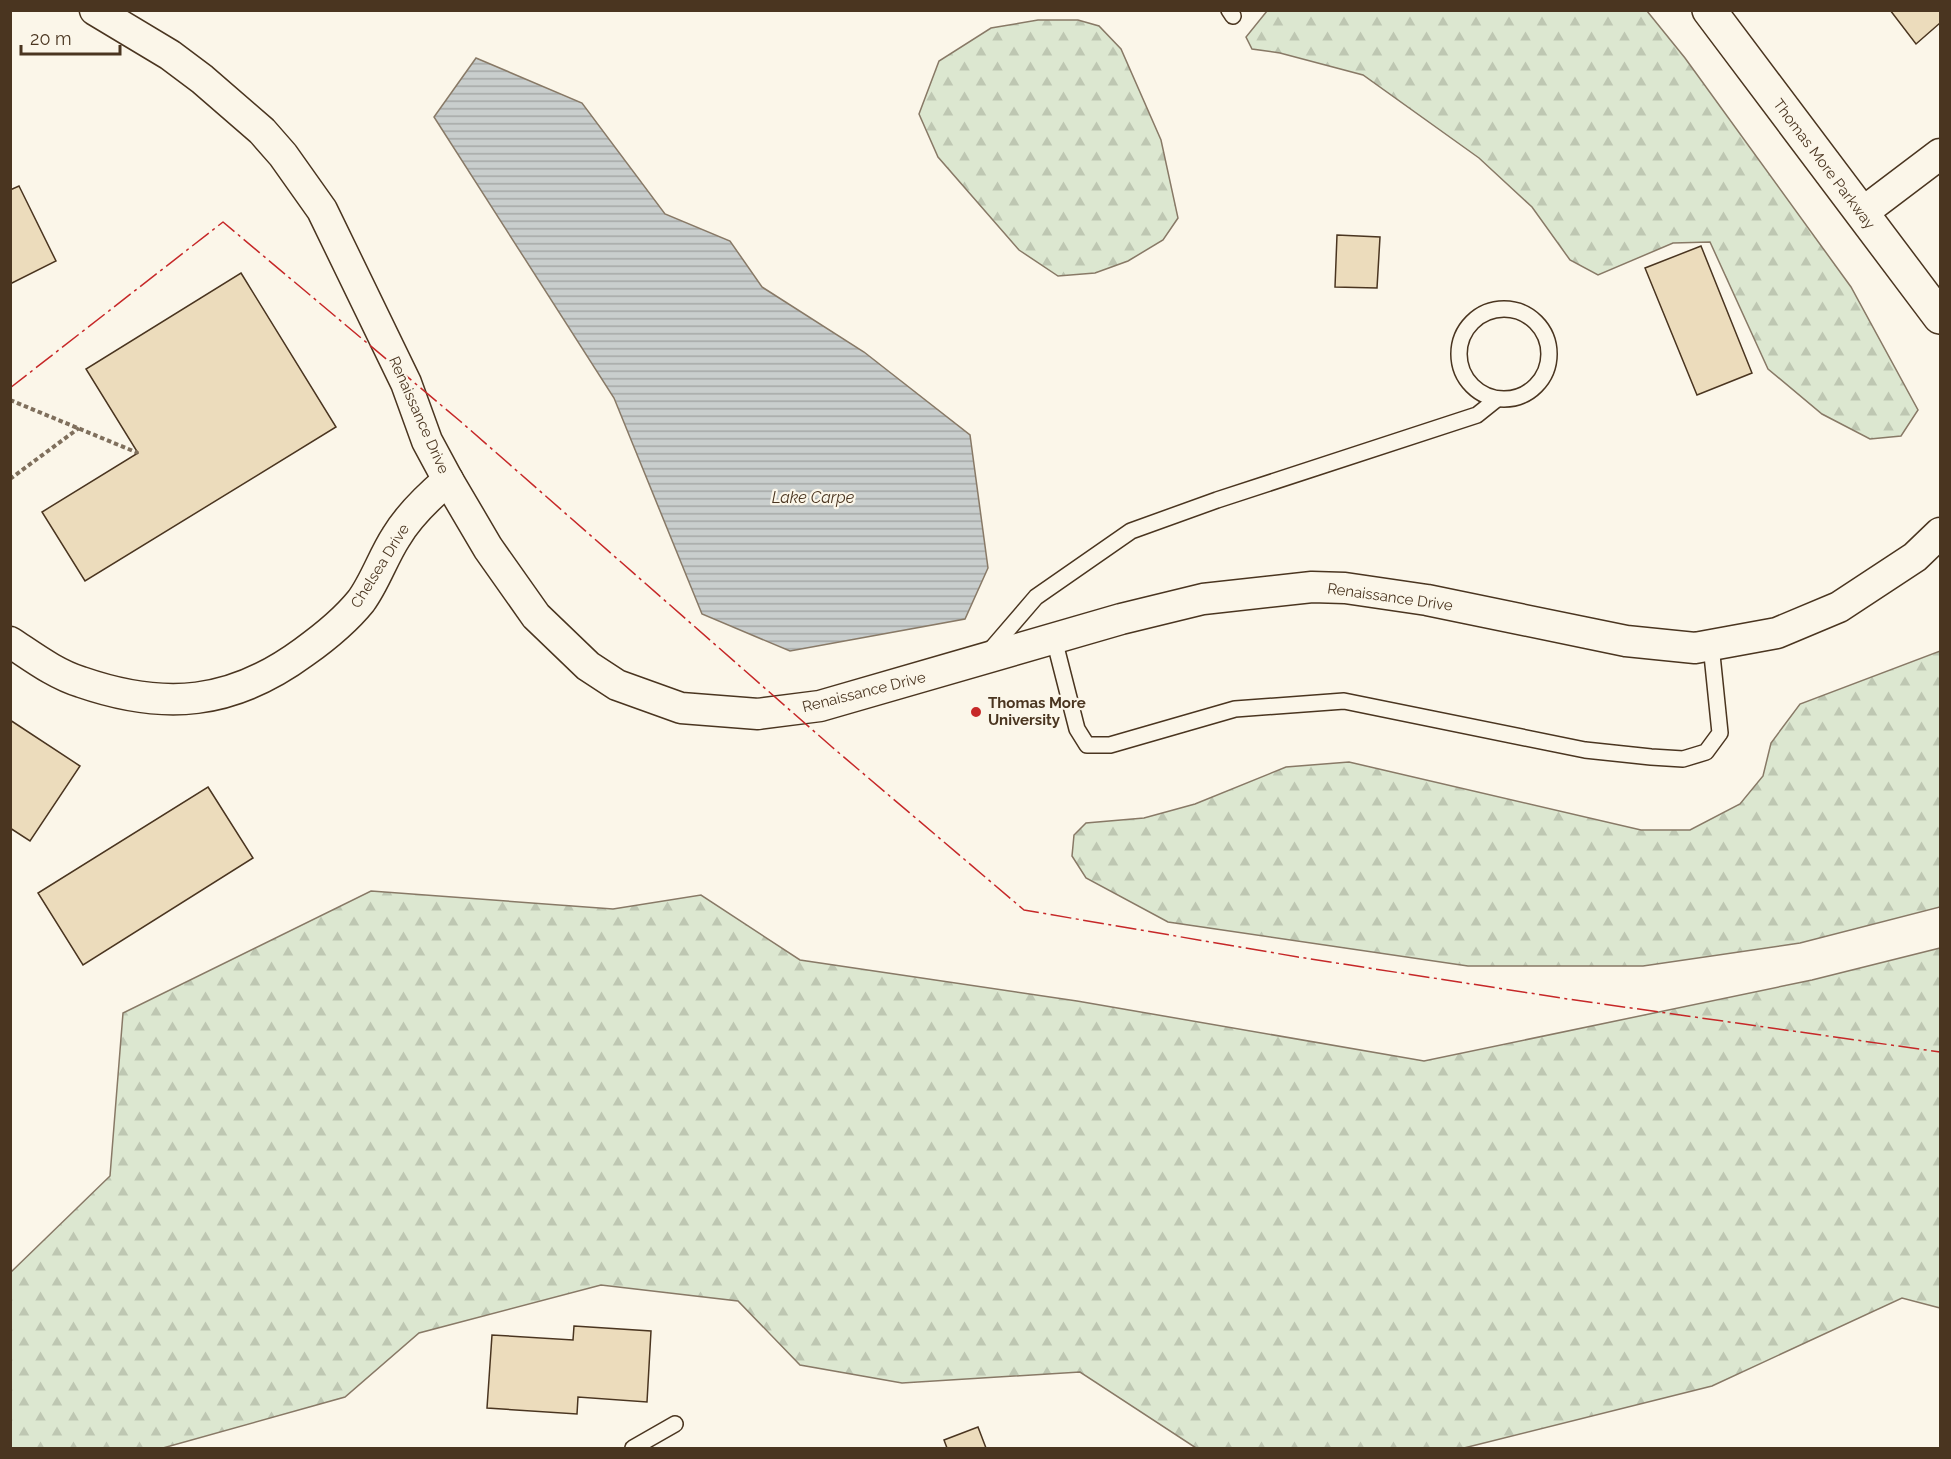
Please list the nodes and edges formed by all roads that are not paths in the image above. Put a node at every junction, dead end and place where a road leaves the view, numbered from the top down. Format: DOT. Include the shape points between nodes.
graph roads {
  1 [pos="95,10"];
  2 [pos="1708,10"];
  3 [pos="1941,154"];
  4 [pos="1862,213"];
  5 [pos="1941,317"];
  6 [pos="1497,399"];
  7 [pos="448,480"];
  8 [pos="1941,533"];
  9 [pos="1054,639"];
  10 [pos="10,642"];
  11 [pos="1710,645"];
  12 [pos="981,661"];
  13 [pos="675,1424"];
  14 [pos="633,1449"];
  1 -- 7 [label="street, Renaissance Drive" via="202,79 262,131 283,155 333,231"];
  2 -- 4 [label="street, Thomas More Parkway"];
  3 -- 4 [label="street"];
  4 -- 5 [label="street, Thomas More Parkway"];
  6 -- 6 [label="lane" via="1527,393 1542,378 1549,360 1545,334 1538,323 1515,310 1489,311 1466,328 1460,342 1458,357 1470,385"];
  6 -- 12 [label="lane" via="1477,415 1131,531 1036,597"];
  7 -- 10 [label="street, Chelsea Drive" via="428,497 396,536 362,599 335,630 282,669 239,690 198,699 148,698 81,682"];
  7 -- 12 [label="street, Renaissance Drive" via="488,548 536,616 563,644 617,685 681,708 758,714 820,706"];
  8 -- 11 [label="street, Renaissance Drive" via="1915,557 1839,607 1777,633"];
  9 -- 11 [label="street, Renaissance Drive" via="1203,598 1312,587 1427,600 1626,641 1695,648"];
  9 -- 11 [label="lane" via="1077,729 1087,745 1110,745 1235,709 1344,701 1585,750 1683,759 1706,752 1720,733"];
  9 -- 12 [label="street, Renaissance Drive"];
  13 -- 14 [label="lane"];
}
